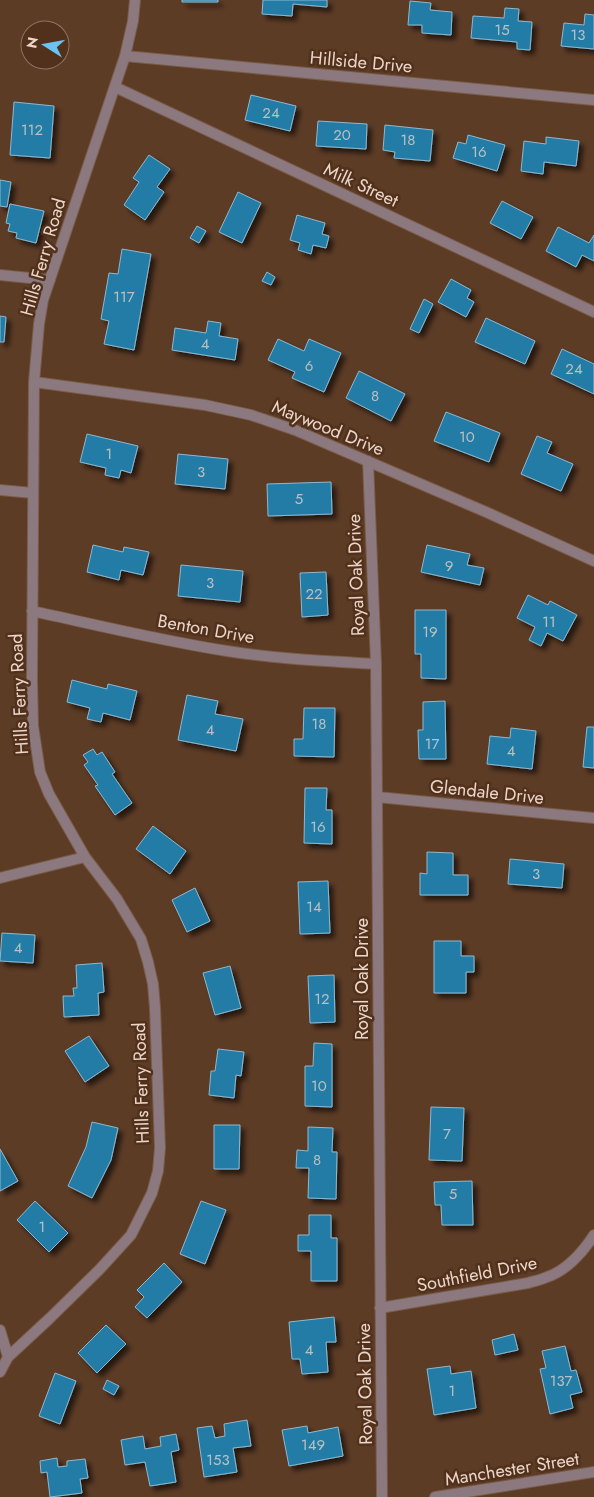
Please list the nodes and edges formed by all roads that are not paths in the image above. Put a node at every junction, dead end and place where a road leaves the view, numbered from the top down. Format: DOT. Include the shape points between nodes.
graph roads {
  1 [pos="136,0"];
  2 [pos="125,56"];
  3 [pos="114,87"];
  4 [pos="594,100"];
  5 [pos="0,275"];
  6 [pos="50,280"];
  7 [pos="594,312"];
  8 [pos="34,382"];
  9 [pos="368,462"];
  10 [pos="0,490"];
  11 [pos="33,493"];
  12 [pos="594,561"];
  13 [pos="32,611"];
  14 [pos="376,664"];
  15 [pos="377,797"];
  16 [pos="594,818"];
  17 [pos="85,857"];
  18 [pos="0,878"];
  19 [pos="594,1235"];
  20 [pos="380,1308"];
  21 [pos="0,1330"];
  22 [pos="8,1357"];
  23 [pos="0,1372"];
  24 [pos="594,1472"];
  25 [pos="382,1497"];
  26 [pos="435,1497"];
  1 -- 2 [label="street, Hills Ferry Road"];
  2 -- 3 [label="street, Hills Ferry Road"];
  2 -- 4 [label="street, Hillside Drive"];
  3 -- 6 [label="street, Hills Ferry Road"];
  3 -- 7 [label="street, Milk Street"];
  5 -- 6 [label="street"];
  6 -- 8 [label="street, Hills Ferry Road" via="43,300"];
  8 -- 9 [label="street, Maywood Drive" via="205,405 251,416 295,430"];
  8 -- 11 [label="street, Hills Ferry Road"];
  9 -- 12 [label="street, Maywood Drive"];
  9 -- 14 [label="street, Royal Oak Drive"];
  10 -- 11 [label="street"];
  11 -- 13 [label="street, Hills Ferry Road"];
  13 -- 14 [label="street, Benton Drive" via="227,651"];
  13 -- 17 [label="street, Hills Ferry Road" via="33,726 40,772"];
  14 -- 15 [label="street, Royal Oak Drive"];
  15 -- 16 [label="street, Glendale Drive"];
  15 -- 20 [label="street, Royal Oak Drive"];
  17 -- 18 [label="street"];
  17 -- 22 [label="street, Hills Ferry Road" via="117,899 141,939 148,962 155,1008 158,1171 152,1193 131,1235"];
  19 -- 20 [label="street, Southfield Drive" via="570,1263 549,1277"];
  20 -- 25 [label="street, Royal Oak Drive"];
  21 -- 22 [label="street"];
  22 -- 23 [label="street, Hills Ferry Road"];
  24 -- 26 [label="street, Manchester Street"];
}
